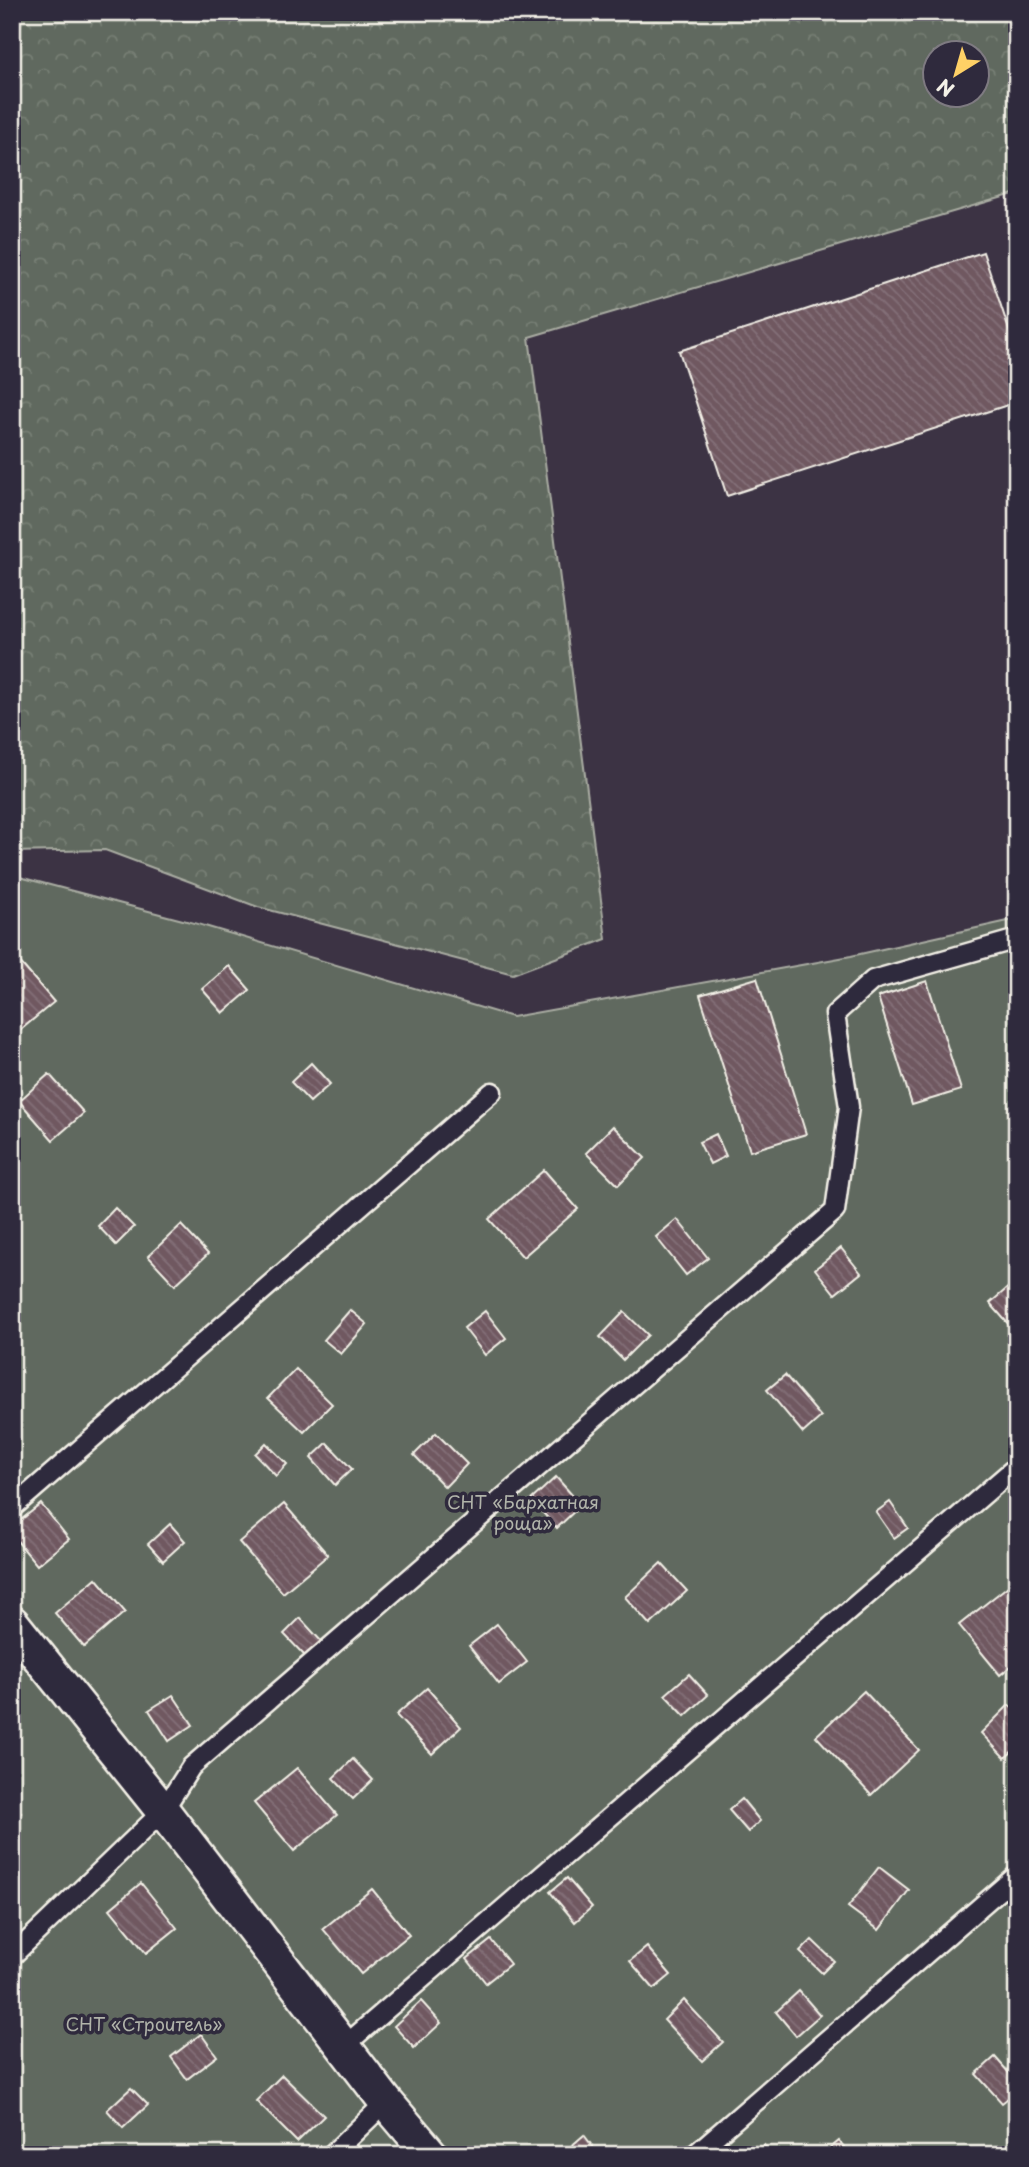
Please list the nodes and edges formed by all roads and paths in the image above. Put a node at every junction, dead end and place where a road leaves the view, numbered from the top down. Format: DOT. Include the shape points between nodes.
graph roads {
  1 [pos="1017,939"];
  2 [pos="492,1092"];
  3 [pos="1017,1465"];
  4 [pos="12,1508"];
  5 [pos="12,1623"];
  6 [pos="163,1811"];
  7 [pos="1017,1875"];
  8 [pos="12,1956"];
  9 [pos="343,2047"];
  10 [pos="386,2102"];
  11 [pos="331,2155"];
  12 [pos="431,2155"];
  13 [pos="694,2155"];
  1 -- 6 [label="lane" via="873,980 835,1014 849,1107 835,1211 191,1767"];
  2 -- 4 [label="lane"];
  3 -- 9 [label="lane"];
  5 -- 6 [label="street"];
  6 -- 8 [label="lane"];
  6 -- 9 [label="street"];
  7 -- 13 [label="lane"];
  9 -- 10 [label="street"];
  10 -- 11 [label="lane"];
  10 -- 12 [label="street"];
}
